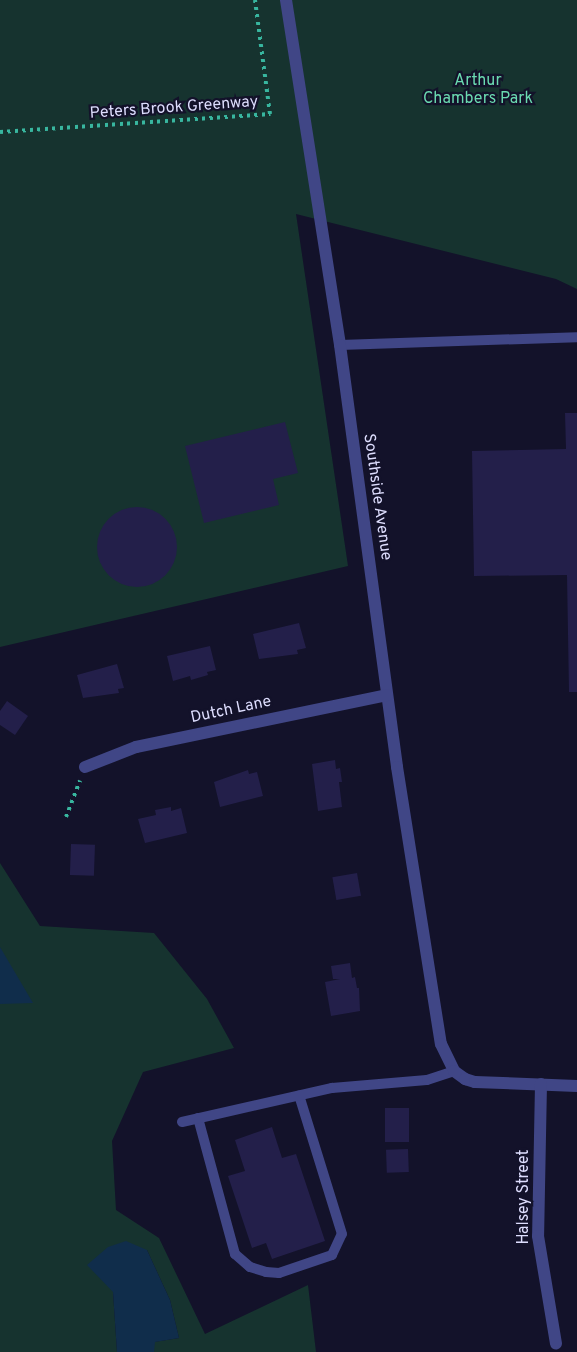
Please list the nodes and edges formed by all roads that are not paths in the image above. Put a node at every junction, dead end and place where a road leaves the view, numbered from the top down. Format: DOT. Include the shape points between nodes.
graph roads {
  1 [pos="286,0"];
  2 [pos="577,337"];
  3 [pos="340,345"];
  4 [pos="387,695"];
  5 [pos="85,768"];
  6 [pos="454,1071"];
  7 [pos="541,1084"];
  8 [pos="577,1086"];
  9 [pos="298,1095"];
  10 [pos="198,1118"];
  11 [pos="182,1122"];
  12 [pos="556,1343"];
  1 -- 3 [label="street, Southside Avenue"];
  2 -- 3 [label="lane"];
  3 -- 4 [label="street, Southside Avenue"];
  4 -- 5 [label="street, Dutch Lane" via="136,747"];
  4 -- 6 [label="street, Southside Avenue" via="441,1044"];
  6 -- 7 [label="street" via="475,1082"];
  6 -- 9 [label="lane" via="427,1080 349,1086"];
  7 -- 8 [label="street"];
  7 -- 12 [label="street, Halsey Street" via="538,1236"];
  9 -- 10 [label="lane"];
  9 -- 10 [label="lane" via="342,1234 332,1255 279,1273 250,1267 236,1254"];
  10 -- 11 [label="lane"];
}
